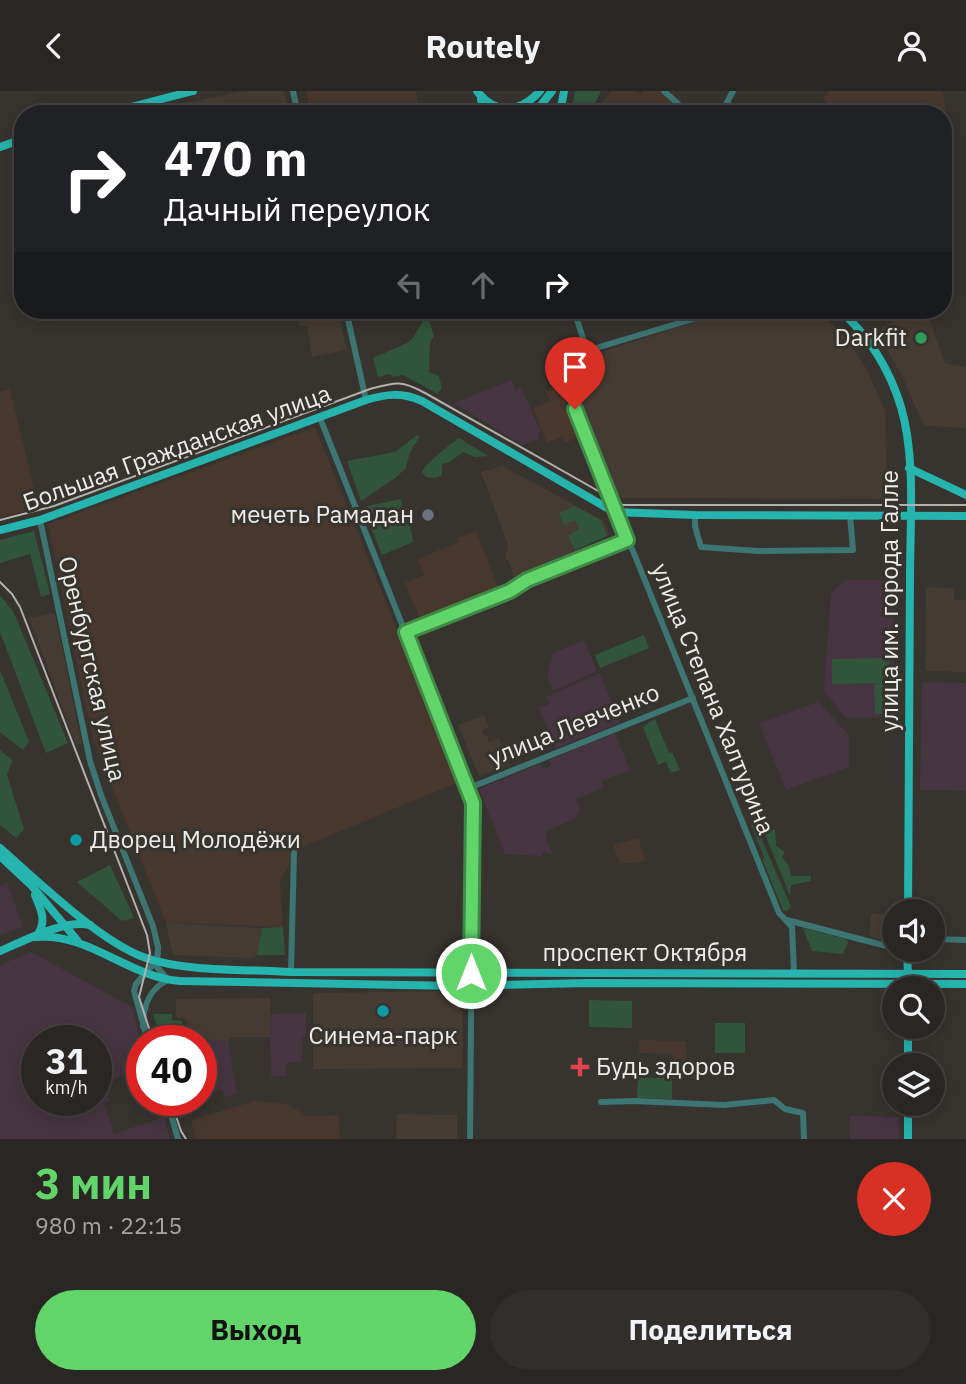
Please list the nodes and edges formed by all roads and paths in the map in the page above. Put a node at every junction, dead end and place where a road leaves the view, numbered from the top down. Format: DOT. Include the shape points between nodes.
graph roads {
  1 [pos="193,91"];
  2 [pos="477,91"];
  3 [pos="540,91"];
  4 [pos="552,91"];
  5 [pos="664,91"];
  6 [pos="483,104"];
  7 [pos="139,105"];
  8 [pos="494,105"];
  9 [pos="523,105"];
  10 [pos="541,105"];
  11 [pos="679,105"];
  12 [pos="348,319"];
  13 [pos="577,319"];
  14 [pos="693,319"];
  15 [pos="848,319"];
  16 [pos="587,351"];
  17 [pos="366,400"];
  18 [pos="320,418"];
  19 [pos="909,468"];
  20 [pos="966,495"];
  21 [pos="614,512"];
  22 [pos="695,515"];
  23 [pos="850,515"];
  24 [pos="911,516"];
  25 [pos="966,516"];
  26 [pos="40,520"];
  27 [pos="0,530"];
  28 [pos="627,540"];
  29 [pos="406,632"];
  30 [pos="693,698"];
  31 [pos="469,789"];
  32 [pos="0,848"];
  33 [pos="294,853"];
  34 [pos="0,856"];
  35 [pos="31,885"];
  36 [pos="908,899"];
  37 [pos="787,920"];
  38 [pos="64,926"];
  39 [pos="95,927"];
  40 [pos="104,935"];
  41 [pos="36,937"];
  42 [pos="945,939"];
  43 [pos="966,940"];
  44 [pos="882,945"];
  45 [pos="85,946"];
  46 [pos="0,951"];
  47 [pos="156,961"];
  48 [pos="907,962"];
  49 [pos="227,968"];
  50 [pos="291,972"];
  51 [pos="418,972"];
  52 [pos="528,972"];
  53 [pos="146,973"];
  54 [pos="471,973"];
  55 [pos="794,973"];
  56 [pos="850,973"];
  57 [pos="908,973"];
  58 [pos="965,974"];
  59 [pos="169,980"];
  60 [pos="227,982"];
  61 [pos="528,983"];
  62 [pos="418,984"];
  63 [pos="965,984"];
  64 [pos="471,985"];
  65 [pos="850,985"];
  66 [pos="945,985"];
  67 [pos="882,986"];
  68 [pos="143,1025"];
  69 [pos="143,1025"];
  70 [pos="601,1102"];
  71 [pos="171,1116"];
  72 [pos="908,1116"];
  73 [pos="178,1139"];
  74 [pos="470,1139"];
  75 [pos="804,1139"];
  76 [pos="908,1139"];
  1 -- 7 [label="main road"];
  2 -- 6 [label="main road"];
  2 -- 8 [label="main road"];
  3 -- 9 [label="main road"];
  4 -- 10 [label="main road"];
  5 -- 11 [label="street"];
  12 -- 17 [label="street"];
  13 -- 16 [label="street"];
  14 -- 16 [label="street"];
  15 -- 19 [label="main road, улица им. города Галле" via="865,337 890,379 901,407"];
  16 -- 21 [label="street, улица Степана Халтурина" via="556,361"];
  17 -- 18 [label="main road, Большая Гражданская улица"];
  17 -- 21 [label="main road, Большая Гражданская улица" via="390,393 422,401"];
  18 -- 26 [label="main road, Большая Гражданская улица"];
  18 -- 29 [label="street"];
  19 -- 20 [label="main road"];
  19 -- 24 [label="main road, улица им. города Галле"];
  21 -- 22 [label="main road"];
  21 -- 28 [label="street, улица Степана Халтурина"];
  22 -- 23 [label="main road"];
  22 -- 23 [label="street" via="701,548 853,550"];
  23 -- 24 [label="main road"];
  24 -- 25 [label="main road"];
  24 -- 36 [label="main road, улица им. города Галле"];
  26 -- 27 [label="main road, Большая Гражданская улица"];
  26 -- 47 [label="street, Оренбургская улица" via="90,761 153,926"];
  28 -- 29 [label="street"];
  28 -- 30 [label="street, улица Степана Халтурина"];
  29 -- 31 [label="street"];
  30 -- 31 [label="street, улица Левченко"];
  30 -- 37 [label="street, улица Степана Халтурина" via="779,913"];
  31 -- 54 [label="street" via="474,811"];
  32 -- 39 [label="main road, проспект Октября"];
  33 -- 50 [label="street"];
  34 -- 35 [label="main road"];
  35 -- 38 [label="main road"];
  35 -- 41 [label="main road" via="43,920"];
  37 -- 44 [label="street"];
  37 -- 55 [label="street, улица Степана Халтурина" via="793,932"];
  38 -- 39 [label="main road"];
  38 -- 41 [label="main road"];
  38 -- 45 [label="main road"];
  39 -- 40 [label="main road, проспект Октября"];
  40 -- 45 [label="main road" via="99,948"];
  40 -- 47 [label="main road, проспект Октября"];
  41 -- 45 [label="main road" via="59,936"];
  41 -- 46 [label="main road"];
  42 -- 43 [label="street"];
  45 -- 53 [label="main road, проспект Октября"];
  47 -- 49 [label="main road, проспект Октября"];
  47 -- 53 [label="street"];
  47 -- 59 [label="street, Оренбургская улица"];
  48 -- 57 [label="main road"];
  49 -- 50 [label="main road, проспект Октября"];
  49 -- 60 [label="main road"];
  50 -- 51 [label="main road, проспект Октября"];
  51 -- 54 [label="main road, проспект Октября"];
  51 -- 62 [label="main road"];
  52 -- 54 [label="main road, проспект Октября"];
  52 -- 55 [label="main road, проспект Октября"];
  52 -- 61 [label="main road"];
  53 -- 59 [label="main road, проспект Октября"];
  53 -- 68 [label="street" via="134,991"];
  54 -- 64 [label="street"];
  55 -- 56 [label="main road, проспект Октября"];
  56 -- 57 [label="main road, проспект Октября"];
  56 -- 65 [label="main road"];
  57 -- 58 [label="main road, проспект Октября"];
  58 -- 63 [label="main road"];
  59 -- 60 [label="main road, проспект Октября"];
  59 -- 69 [label="street" via="149,997"];
  60 -- 62 [label="main road, проспект Октября"];
  61 -- 64 [label="main road, проспект Октября"];
  61 -- 65 [label="main road, проспект Октября"];
  62 -- 64 [label="main road, проспект Октября"];
  63 -- 66 [label="main road, проспект Октября"];
  64 -- 74 [label="street"];
  65 -- 67 [label="main road, проспект Октября"];
  70 -- 75 [label="street" via="723,1105 774,1100 785,1109 803,1113"];
  71 -- 73 [label="street"];
  72 -- 76 [label="main road"];
}
